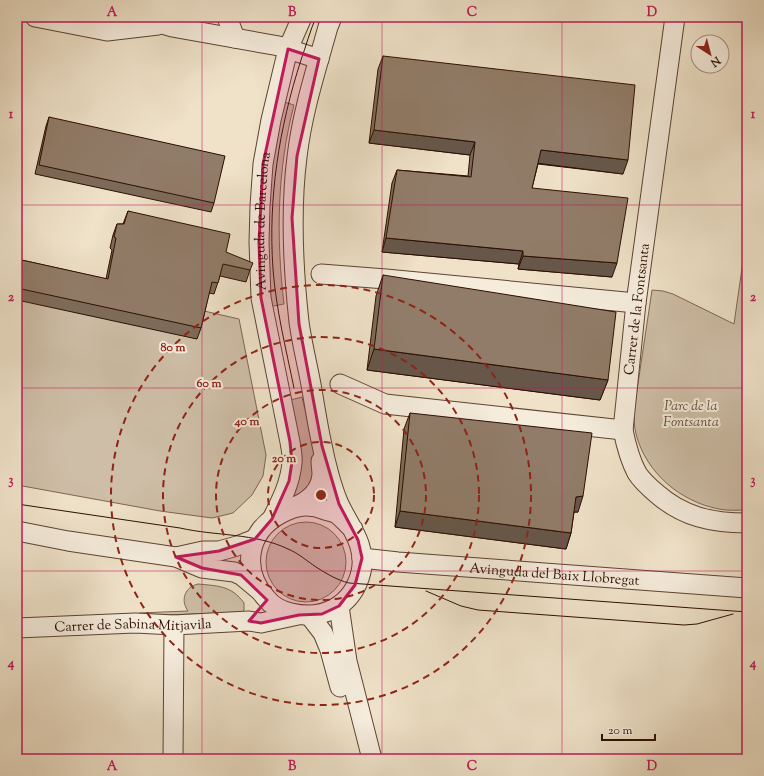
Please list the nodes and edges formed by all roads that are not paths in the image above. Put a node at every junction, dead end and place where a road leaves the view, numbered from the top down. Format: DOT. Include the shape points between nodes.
graph roads {
  1 [pos="35,17"];
  2 [pos="139,17"];
  3 [pos="227,17"];
  4 [pos="302,17"];
  5 [pos="332,17"];
  6 [pos="675,17"];
  7 [pos="164,21"];
  8 [pos="235,38"];
  9 [pos="288,49"];
  10 [pos="319,59"];
  11 [pos="321,274"];
  12 [pos="636,303"];
  13 [pos="340,384"];
  14 [pos="623,430"];
  15 [pos="322,446"];
  16 [pos="294,507"];
  17 [pos="272,519"];
  18 [pos="747,523"];
  19 [pos="353,529"];
  20 [pos="17,531"];
  21 [pos="255,539"];
  22 [pos="176,557"];
  23 [pos="362,558"];
  24 [pos="747,588"];
  25 [pos="263,595"];
  26 [pos="339,606"];
  27 [pos="304,615"];
  28 [pos="249,621"];
  29 [pos="174,625"];
  30 [pos="17,628"];
  31 [pos="173,759"];
  32 [pos="359,759"];
  33 [pos="372,759"];
  1 -- 7 [label="street" via="107,31"];
  2 -- 7 [label="street"];
  3 -- 8 [label="street"];
  4 -- 9 [label="street, Avinguda de Barcelona"];
  5 -- 10 [label="street, Avinguda de Barcelona"];
  6 -- 12 [label="street, Carrer de la Fontsanta"];
  7 -- 8 [label="street" via="172,27"];
  8 -- 9 [label="street"];
  9 -- 10 [label="street"];
  9 -- 17 [label="street, Avinguda de Barcelona" via="263,164 260,206 261,298 292,462 289,481"];
  10 -- 15 [label="street, Avinguda de Barcelona" via="307,102 297,156 292,218 299,324"];
  11 -- 12 [label="street"];
  12 -- 14 [label="street, Carrer de la Fontsanta"];
  13 -- 14 [label="street" via="385,404"];
  14 -- 18 [label="street, Carrer de la Fontsanta" via="626,446 637,473 646,485 665,501 686,514 727,523"];
  15 -- 16 [label="street" via="322,474 319,487 304,503"];
  15 -- 19 [label="street" via="338,504"];
  16 -- 17 [label="street"];
  16 -- 19 [label="street" via="316,506 337,514"];
  17 -- 21 [label="street"];
  19 -- 23 [label="street"];
  20 -- 22 [label="street"];
  21 -- 22 [label="street" via="219,551 203,551"];
  21 -- 25 [label="street" via="250,554 251,566"];
  22 -- 25 [label="street" via="202,568 234,572"];
  23 -- 24 [label="street, Avinguda del Baix Llobregat"];
  23 -- 26 [label="street" via="361,571 355,585"];
  25 -- 27 [label="street" via="286,612"];
  25 -- 28 [label="street" via="262,609"];
  26 -- 27 [label="street" via="322,614"];
  26 -- 33 [label="street" via="346,661"];
  27 -- 28 [label="street, Carrer de Sabina Mitjavila" via="261,623"];
  27 -- 32 [label="street" via="323,633 330,650"];
  28 -- 29 [label="street, Carrer de Sabina Mitjavila"];
  29 -- 30 [label="street, Carrer de Sabina Mitjavila"];
  29 -- 31 [label="street"];
}
